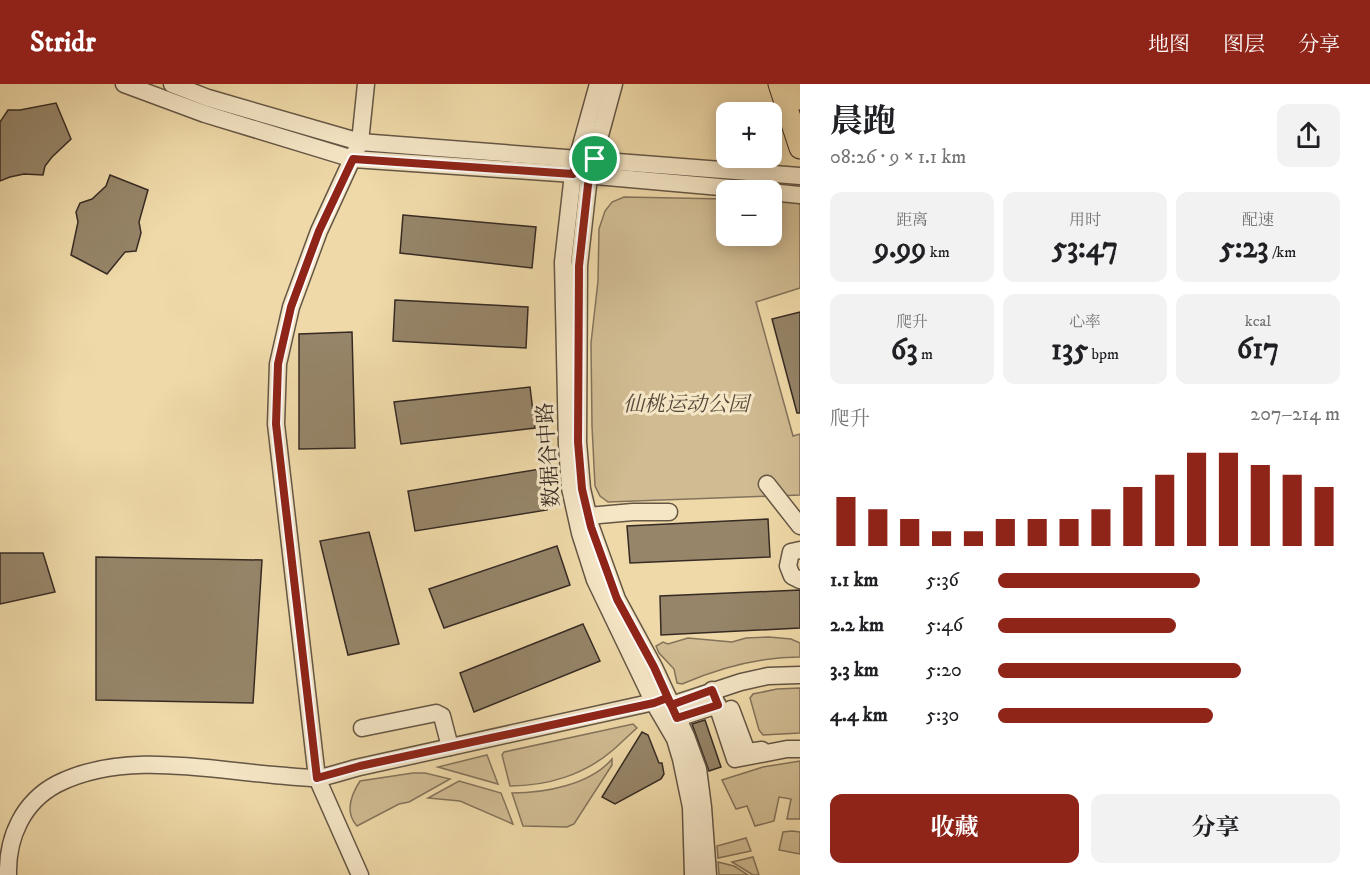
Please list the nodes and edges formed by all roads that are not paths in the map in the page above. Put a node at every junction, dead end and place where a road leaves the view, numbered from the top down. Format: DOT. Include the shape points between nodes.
graph roads {
  1 [pos="124,84"];
  2 [pos="172,84"];
  3 [pos="366,84"];
  4 [pos="597,84"];
  5 [pos="614,84"];
  6 [pos="779,84"];
  7 [pos="795,84"];
  8 [pos="800,99"];
  9 [pos="360,142"];
  10 [pos="800,148"];
  11 [pos="353,159"];
  12 [pos="584,167"];
  13 [pos="800,176"];
  14 [pos="716,185"];
  15 [pos="782,193"];
  16 [pos="800,195"];
  17 [pos="767,484"];
  18 [pos="669,513"];
  19 [pos="588,516"];
  20 [pos="800,526"];
  21 [pos="800,550"];
  22 [pos="800,580"];
  23 [pos="800,677"];
  24 [pos="719,694"];
  25 [pos="668,706"];
  26 [pos="362,728"];
  27 [pos="450,747"];
  28 [pos="800,748"];
  29 [pos="317,778"];
  30 [pos="8,875"];
  31 [pos="360,875"];
  32 [pos="693,875"];
  33 [pos="708,875"];
  1 -- 11 [label="street" via="205,114"];
  2 -- 9 [label="street"];
  3 -- 9 [label="street"];
  4 -- 12 [label="street, 数据谷中路"];
  5 -- 12 [label="street, 数据谷中路"];
  6 -- 10 [label="main road"];
  7 -- 8 [label="main road"];
  9 -- 11 [label="street"];
  9 -- 12 [label="street"];
  11 -- 12 [label="street"];
  11 -- 29 [label="street" via="319,231 295,296 278,364 276,424"];
  12 -- 13 [label="street"];
  12 -- 14 [label="street"];
  12 -- 19 [label="street, 数据谷中路" via="578,442"];
  12 -- 25 [label="street, 数据谷中路" via="562,262 570,488 595,580"];
  15 -- 16 [label="street"];
  17 -- 20 [label="street"];
  18 -- 19 [label="street"];
  19 -- 25 [label="street, 数据谷中路" via="617,599 654,667"];
  21 -- 22 [label="street" via="791,552 789,566 792,576"];
  23 -- 24 [label="street" via="761,677"];
  24 -- 25 [label="street"];
  24 -- 28 [label="street" via="727,698 747,752"];
  24 -- 28 [label="street" via="735,759"];
  25 -- 27 [label="street"];
  25 -- 32 [label="street, 数据谷中路" via="689,792"];
  25 -- 33 [label="street, 数据谷中路" via="686,736 698,769"];
  26 -- 27 [label="street" via="436,713 442,716"];
  27 -- 29 [label="street"];
  29 -- 30 [label="street" via="153,765 104,767 74,776 43,792 24,811 13,836"];
  29 -- 31 [label="street"];
}
